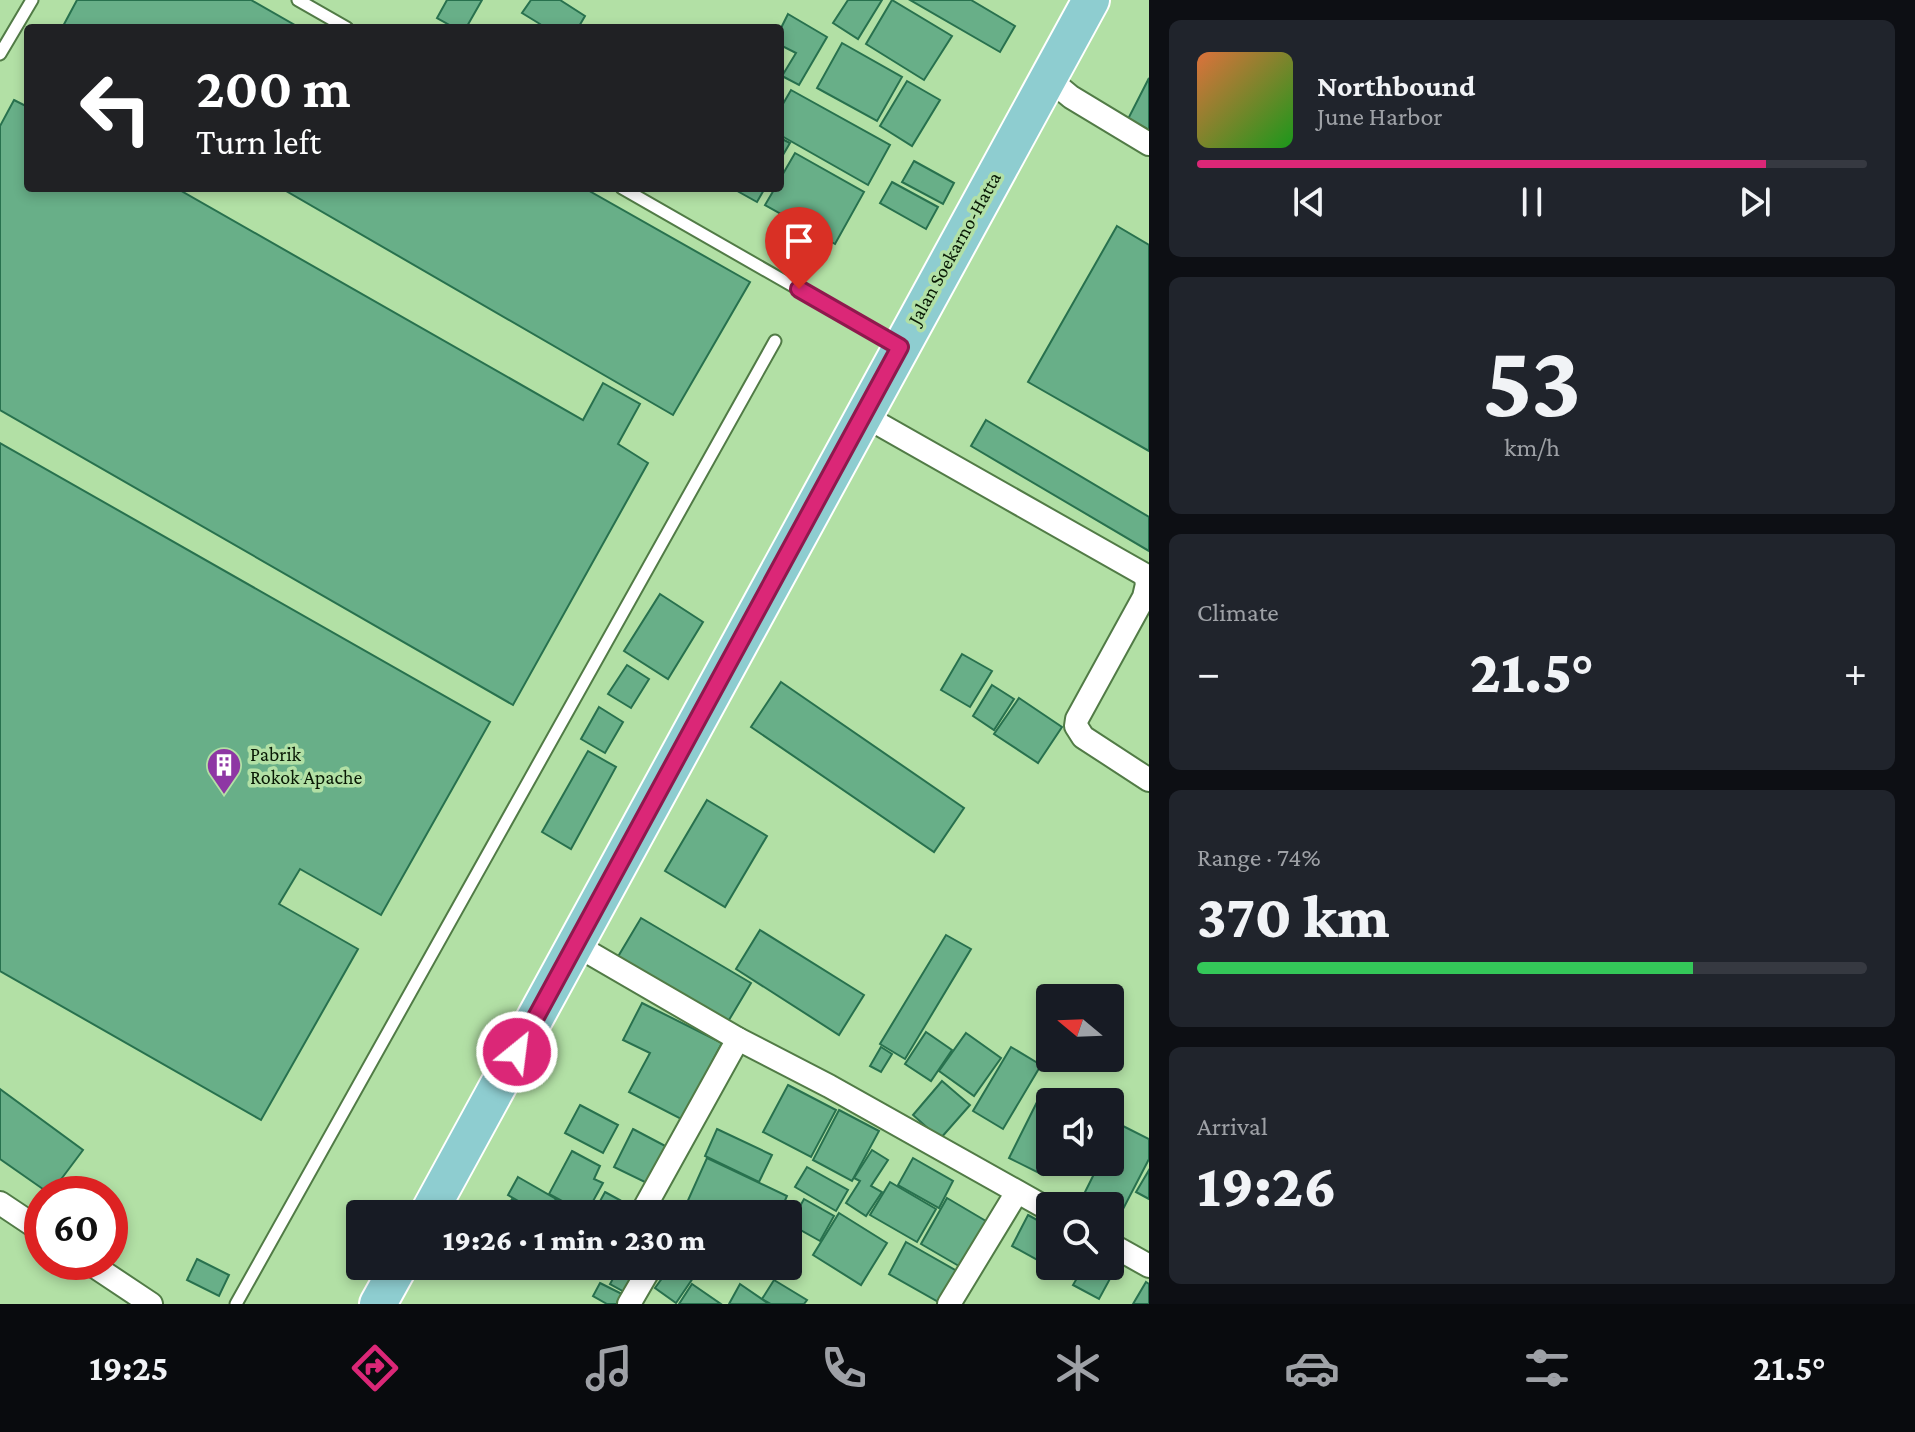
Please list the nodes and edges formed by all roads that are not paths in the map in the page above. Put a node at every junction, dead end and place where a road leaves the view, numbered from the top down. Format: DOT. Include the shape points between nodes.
graph roads {
  1 [pos="32,0"];
  2 [pos="298,0"];
  3 [pos="1091,0"];
  4 [pos="340,24"];
  5 [pos="0,54"];
  6 [pos="1048,78"];
  7 [pos="1149,144"];
  8 [pos="629,192"];
  9 [pos="775,341"];
  10 [pos="900,347"];
  11 [pos="863,415"];
  12 [pos="1147,574"];
  13 [pos="1149,780"];
  14 [pos="576,945"];
  15 [pos="738,1039"];
  16 [pos="1017,1192"];
  17 [pos="436,1200"];
  18 [pos="649,1200"];
  19 [pos="1036,1202"];
  20 [pos="0,1203"];
  21 [pos="24,1219"];
  22 [pos="1124,1252"];
  23 [pos="1149,1266"];
  24 [pos="115,1280"];
  25 [pos="391,1280"];
  26 [pos="643,1280"];
  27 [pos="151,1304"];
  28 [pos="236,1304"];
  29 [pos="378,1304"];
  30 [pos="629,1304"];
  31 [pos="949,1304"];
  1 -- 5 [label="lane"];
  2 -- 4 [label="lane"];
  3 -- 6 [label="main road, Jalan Soekarno-Hatta"];
  6 -- 7 [label="street"];
  6 -- 10 [label="main road, Jalan Soekarno-Hatta"];
  8 -- 10 [label="lane"];
  9 -- 28 [label="lane"];
  10 -- 11 [label="main road, Jalan Soekarno-Hatta"];
  11 -- 12 [label="street"];
  11 -- 14 [label="main road, Jalan Soekarno-Hatta"];
  12 -- 13 [label="street" via="1144,597 1076,726 1083,737"];
  14 -- 15 [label="street"];
  14 -- 17 [label="main road, Jalan Soekarno-Hatta"];
  15 -- 16 [label="street"];
  15 -- 18 [label="street"];
  16 -- 19 [label="street"];
  16 -- 31 [label="street"];
  20 -- 21 [label="street"];
  22 -- 23 [label="street"];
  24 -- 27 [label="street"];
  25 -- 29 [label="main road"];
  26 -- 30 [label="street"];
}
